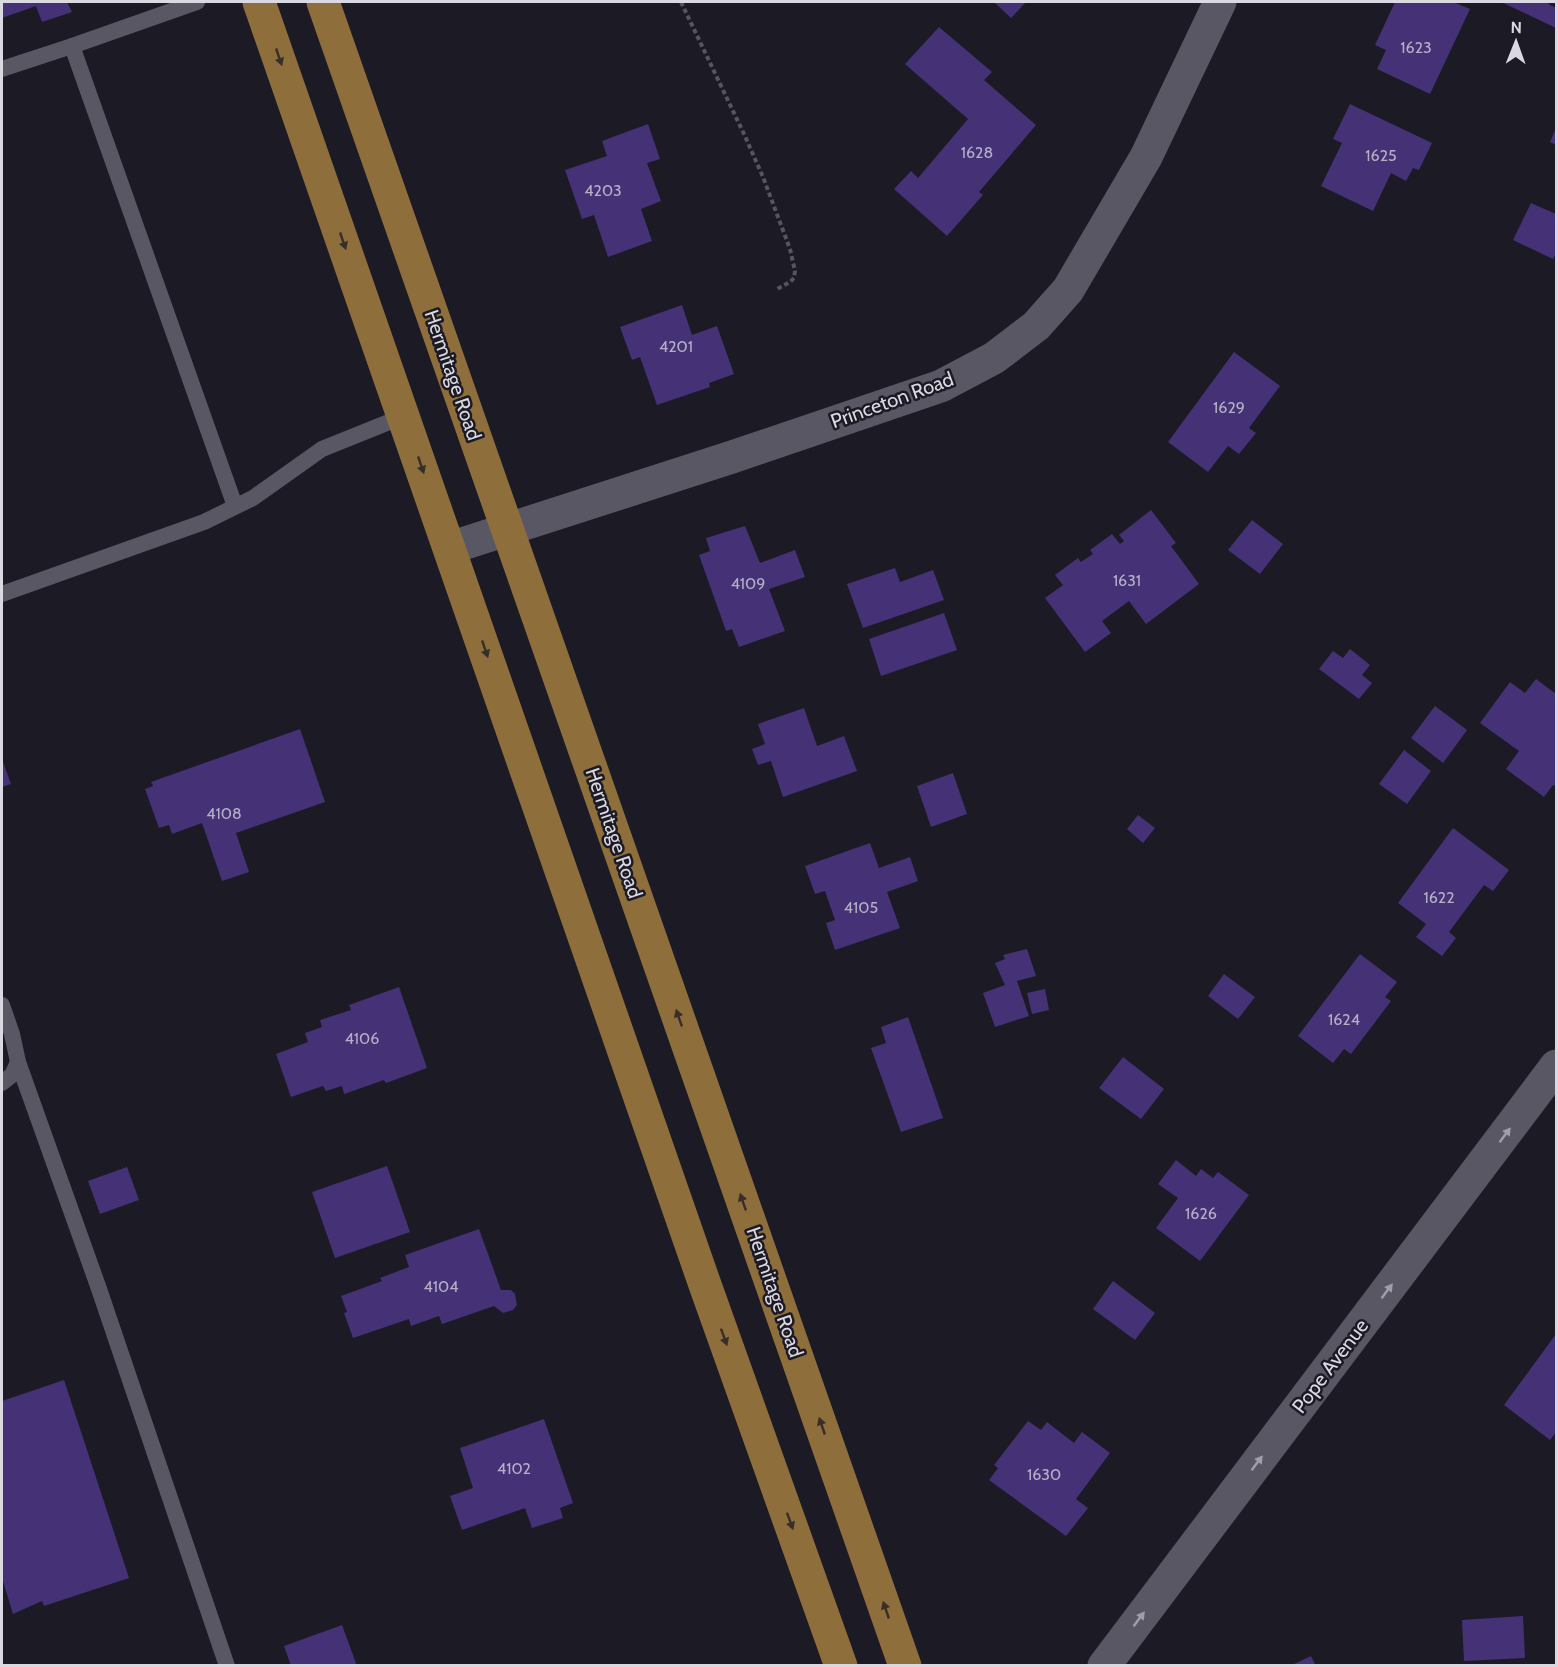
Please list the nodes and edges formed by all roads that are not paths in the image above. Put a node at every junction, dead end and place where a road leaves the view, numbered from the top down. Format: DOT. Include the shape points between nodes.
graph roads {
  1 [pos="197,2"];
  2 [pos="259,2"];
  3 [pos="322,2"];
  4 [pos="1220,2"];
  5 [pos="72,46"];
  6 [pos="2,69"];
  7 [pos="404,416"];
  8 [pos="235,506"];
  9 [pos="507,529"];
  10 [pos="450,548"];
  11 [pos="2,594"];
  12 [pos="2,1005"];
  13 [pos="18,1062"];
  14 [pos="1557,1066"];
  15 [pos="2,1083"];
  16 [pos="227,1665"];
  17 [pos="841,1665"];
  18 [pos="905,1665"];
  19 [pos="1104,1665"];
  1 -- 5 [label="lane"];
  2 -- 7 [label="main road, one-way"];
  3 -- 9 [label="main road, Hermitage Road"];
  4 -- 9 [label="street, Princeton Road" via="1146,157 1068,290 1036,326 994,358 941,386"];
  5 -- 6 [label="lane"];
  5 -- 8 [label="lane"];
  7 -- 8 [label="lane" via="322,449 253,498"];
  7 -- 10 [label="main road, one-way"];
  8 -- 11 [label="lane" via="204,522"];
  9 -- 10 [label="street, Princeton Road"];
  18 -- 9 [label="main road, Hermitage Road, one-way"];
  10 -- 17 [label="main road, one-way"];
  12 -- 13 [label="lane"];
  13 -- 15 [label="lane" via="12,1075"];
  13 -- 16 [label="lane"];
  19 -- 14 [label="street, Pope Avenue, one-way"];
}
